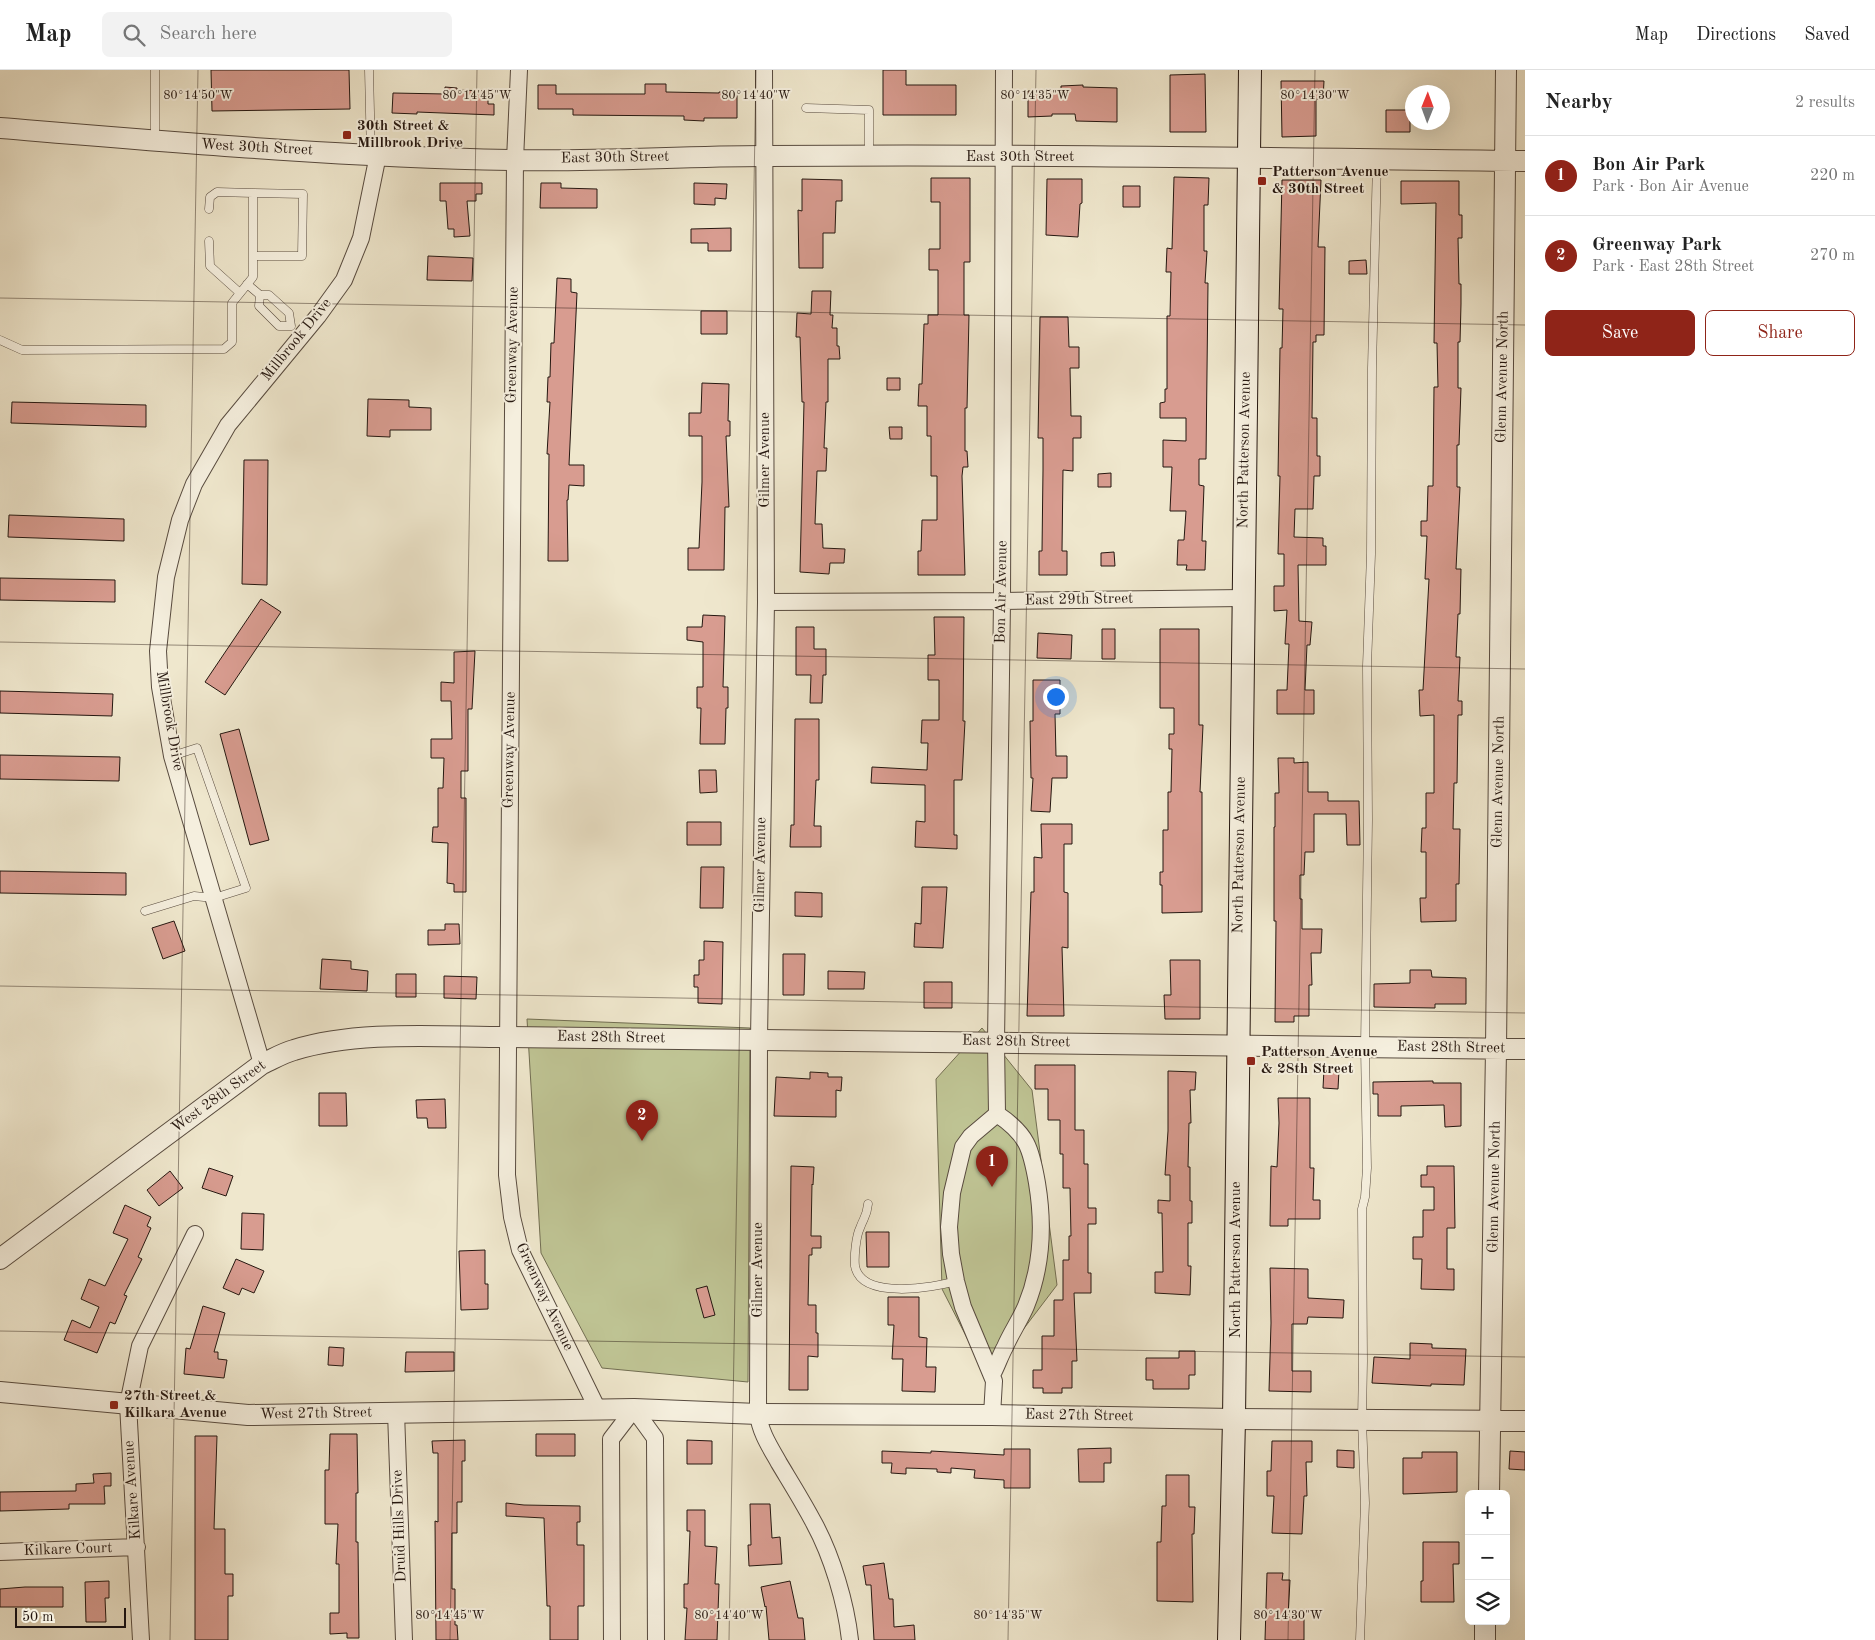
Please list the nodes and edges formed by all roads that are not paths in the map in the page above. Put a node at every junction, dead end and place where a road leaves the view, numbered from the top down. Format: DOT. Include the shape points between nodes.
graph roads {
  1 [pos="155,70"];
  2 [pos="369,70"];
  3 [pos="519,70"];
  4 [pos="764,70"];
  5 [pos="1004,70"];
  6 [pos="1250,70"];
  7 [pos="1506,70"];
  8 [pos="806,108"];
  9 [pos="0,128"];
  10 [pos="155,141"];
  11 [pos="374,155"];
  12 [pos="765,156"];
  13 [pos="869,156"];
  14 [pos="1005,156"];
  15 [pos="1248,158"];
  16 [pos="515,160"];
  17 [pos="1377,160"];
  18 [pos="1505,161"];
  19 [pos="1525,161"];
  20 [pos="253,193"];
  21 [pos="209,209"];
  22 [pos="209,241"];
  23 [pos="252,256"];
  24 [pos="247,284"];
  25 [pos="240,293"];
  26 [pos="260,296"];
  27 [pos="297,330"];
  28 [pos="0,340"];
  29 [pos="1243,598"];
  30 [pos="1002,601"];
  31 [pos="766,602"];
  32 [pos="172,756"];
  33 [pos="214,898"];
  34 [pos="145,911"];
  35 [pos="507,1037"];
  36 [pos="759,1039"];
  37 [pos="996,1042"];
  38 [pos="1238,1046"];
  39 [pos="1365,1047"];
  40 [pos="1496,1049"];
  41 [pos="1525,1049"];
  42 [pos="262,1064"];
  43 [pos="997,1114"];
  44 [pos="868,1204"];
  45 [pos="195,1234"];
  46 [pos="0,1259"];
  47 [pos="956,1282"];
  48 [pos="992,1374"];
  49 [pos="0,1392"];
  50 [pos="128,1404"];
  51 [pos="634,1409"];
  52 [pos="598,1410"];
  53 [pos="396,1412"];
  54 [pos="758,1414"];
  55 [pos="992,1415"];
  56 [pos="1234,1419"];
  57 [pos="1362,1420"];
  58 [pos="1492,1421"];
  59 [pos="1525,1421"];
  60 [pos="1489,1490"];
  61 [pos="137,1547"];
  62 [pos="0,1552"];
  63 [pos="1485,1625"];
  64 [pos="141,1640"];
  65 [pos="404,1640"];
  66 [pos="612,1640"];
  67 [pos="656,1640"];
  68 [pos="850,1640"];
  69 [pos="1229,1640"];
  70 [pos="1360,1640"];
  71 [pos="1485,1640"];
  1 -- 10 [label="lane"];
  2 -- 11 [label="lane"];
  3 -- 16 [label="street, Greenway Avenue"];
  4 -- 12 [label="street, Gilmer Avenue"];
  5 -- 14 [label="street, Bon Air Avenue"];
  6 -- 15 [label="main road, North Patterson Avenue"];
  7 -- 18 [label="street, Glenn Avenue North"];
  8 -- 13 [label="lane" via="869,110"];
  9 -- 10 [label="street, West 30th Street"];
  10 -- 11 [label="street, West 30th Street"];
  11 -- 16 [label="street, West 30th Street"];
  11 -- 27 [label="street, Millbrook Drive" via="361,238 344,280"];
  12 -- 13 [label="street, East 30th Street"];
  12 -- 16 [label="street, East 30th Street"];
  12 -- 31 [label="street, Gilmer Avenue"];
  13 -- 14 [label="street, East 30th Street"];
  14 -- 15 [label="street, East 30th Street"];
  14 -- 30 [label="street, Bon Air Avenue"];
  15 -- 17 [label="street, East 30th Street"];
  15 -- 29 [label="main road, North Patterson Avenue"];
  16 -- 35 [label="street, Greenway Avenue"];
  17 -- 18 [label="street, East 30th Street"];
  17 -- 39 [label="lane" via="1367,666"];
  18 -- 19 [label="street, East 30th Street"];
  18 -- 40 [label="street, Glenn Avenue North"];
  20 -- 21 [label="lane" via="217,192 210,197"];
  20 -- 23 [label="lane"];
  20 -- 23 [label="lane" via="303,194 303,203 302,256"];
  22 -- 25 [label="lane" via="210,266"];
  23 -- 24 [label="lane" via="253,276"];
  24 -- 25 [label="lane"];
  24 -- 26 [label="lane"];
  25 -- 28 [label="lane" via="232,303 232,342 224,349 22,350"];
  26 -- 27 [label="lane" via="269,295 288,313"];
  26 -- 27 [label="lane" via="259,306 279,326"];
  27 -- 32 [label="street, Millbrook Drive" via="228,425 194,484 180,520 166,577 158,651 160,687"];
  29 -- 30 [label="street, East 29th Street"];
  29 -- 38 [label="main road, North Patterson Avenue"];
  30 -- 31 [label="street, East 29th Street"];
  30 -- 37 [label="street, Bon Air Avenue"];
  31 -- 36 [label="street, Gilmer Avenue"];
  32 -- 33 [label="street, Millbrook Drive"];
  32 -- 33 [label="lane" via="197,748 246,888"];
  33 -- 34 [label="lane" via="194,896"];
  33 -- 42 [label="street, Millbrook Drive"];
  35 -- 36 [label="street, East 28th Street"];
  35 -- 42 [label="street, West 28th Street" via="386,1037 330,1042 293,1050"];
  35 -- 52 [label="street, Greenway Avenue" via="507,1175 518,1242"];
  36 -- 37 [label="street, East 28th Street"];
  36 -- 54 [label="street, Gilmer Avenue"];
  37 -- 38 [label="street, East 28th Street"];
  37 -- 43 [label="street, Bon Air Avenue"];
  38 -- 39 [label="street, East 28th Street"];
  38 -- 56 [label="main road, North Patterson Avenue"];
  39 -- 40 [label="street, East 28th Street"];
  39 -- 57 [label="lane" via="1367,1168 1362,1209"];
  40 -- 41 [label="street, East 28th Street"];
  40 -- 58 [label="street, Glenn Avenue North"];
  42 -- 46 [label="street, West 28th Street"];
  43 -- 47 [label="street" via="971,1136 959,1160 949,1227"];
  43 -- 48 [label="street" via="1013,1124 1028,1147 1041,1207 1042,1234 1026,1307"];
  44 -- 47 [label="lane" via="867,1216 857,1236 856,1266 867,1284 887,1288 938,1287"];
  45 -- 50 [label="street, Kilkare Avenue" via="140,1346"];
  47 -- 48 [label="street" via="963,1307"];
  48 -- 55 [label="street"];
  49 -- 50 [label="street, West 27th Street"];
  50 -- 53 [label="street, West 27th Street" via="248,1415"];
  50 -- 61 [label="street, Kilkare Avenue"];
  51 -- 52 [label="street, West 27th Street"];
  51 -- 54 [label="street, East 27th Street"];
  51 -- 66 [label="street" via="611,1439"];
  51 -- 67 [label="street" via="655,1438"];
  52 -- 53 [label="street, West 27th Street"];
  53 -- 65 [label="street, Druid Hills Drive"];
  54 -- 55 [label="street, East 27th Street"];
  54 -- 68 [label="street, Gilmer Avenue" via="767,1442 815,1524 841,1595"];
  55 -- 56 [label="street, East 27th Street"];
  56 -- 57 [label="street, East 27th Street"];
  56 -- 69 [label="main road, North Patterson Avenue"];
  57 -- 58 [label="street, East 27th Street"];
  57 -- 70 [label="lane" via="1365,1504"];
  58 -- 59 [label="street, East 27th Street"];
  58 -- 60 [label="street, Glenn Avenue North"];
  61 -- 62 [label="street, Kilkare Court"];
  61 -- 64 [label="street, Kilkare Avenue"];
  63 -- 71 [label="street"];
}
